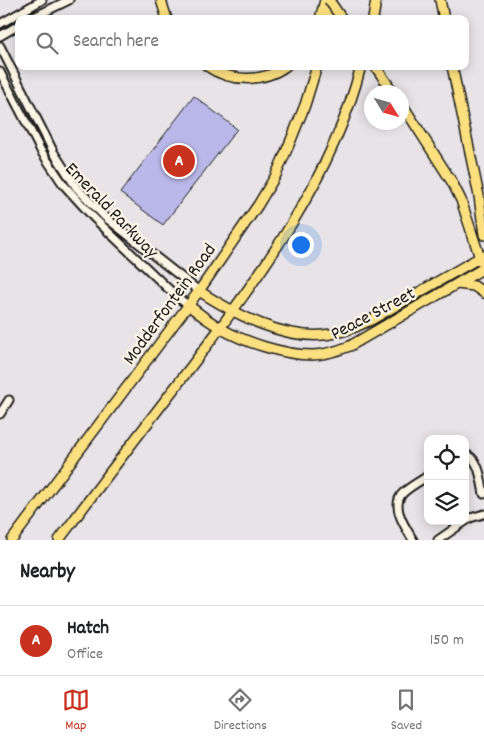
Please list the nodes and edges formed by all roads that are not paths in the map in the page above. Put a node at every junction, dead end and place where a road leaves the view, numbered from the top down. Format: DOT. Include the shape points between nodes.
graph roads {
  1 [pos="42,0"];
  2 [pos="67,0"];
  3 [pos="161,0"];
  4 [pos="325,0"];
  5 [pos="330,0"];
  6 [pos="376,0"];
  7 [pos="440,0"];
  8 [pos="57,2"];
  9 [pos="15,15"];
  10 [pos="16,15"];
  11 [pos="36,15"];
  12 [pos="166,15"];
  13 [pos="321,15"];
  14 [pos="329,15"];
  15 [pos="339,15"];
  16 [pos="374,15"];
  17 [pos="443,15"];
  18 [pos="0,24"];
  19 [pos="15,27"];
  20 [pos="0,36"];
  21 [pos="0,46"];
  22 [pos="214,70"];
  23 [pos="281,70"];
  24 [pos="316,70"];
  25 [pos="360,70"];
  26 [pos="378,70"];
  27 [pos="453,70"];
  28 [pos="0,72"];
  29 [pos="389,85"];
  30 [pos="409,115"];
  31 [pos="483,226"];
  32 [pos="484,235"];
  33 [pos="482,256"];
  34 [pos="483,271"];
  35 [pos="457,284"];
  36 [pos="199,291"];
  37 [pos="484,293"];
  38 [pos="188,305"];
  39 [pos="232,311"];
  40 [pos="220,328"];
  41 [pos="9,400"];
  42 [pos="0,414"];
  43 [pos="469,456"];
  44 [pos="424,479"];
  45 [pos="484,494"];
  46 [pos="484,514"];
  47 [pos="12,540"];
  48 [pos="59,540"];
  49 [pos="413,540"];
  50 [pos="438,540"];
  1 -- 10 [label="street"];
  2 -- 8 [label="street"];
  3 -- 12 [label="main road"];
  4 -- 13 [label="main road"];
  5 -- 14 [label="main road"];
  5 -- 15 [label="main road, bridge"];
  6 -- 16 [label="main road"];
  7 -- 17 [label="main road"];
  8 -- 11 [label="street"];
  9 -- 18 [label="street"];
  19 -- 20 [label="street"];
  21 -- 36 [label="street, Emerald Parkway" via="54,153 76,187 105,218"];
  22 -- 23 [label="main road" via="245,79"];
  24 -- 36 [label="main road, Modderfontein Road" via="276,175"];
  25 -- 39 [label="main road" via="343,125 308,198"];
  26 -- 29 [label="main road"];
  27 -- 31 [label="main road"];
  28 -- 38 [label="street, Emerald Parkway" via="63,184 94,218"];
  30 -- 33 [label="main road" via="452,182"];
  31 -- 32 [label="main road"];
  33 -- 34 [label="main road"];
  33 -- 39 [label="main road, Peace Street" via="370,320 331,334 291,333"];
  34 -- 35 [label="main road, Peace Street"];
  35 -- 37 [label="main road" via="474,286"];
  35 -- 40 [label="main road, Peace Street" via="350,346 331,353 294,354 265,347"];
  36 -- 38 [label="main road, Modderfontein Road"];
  36 -- 39 [label="main road, Peace Street"];
  38 -- 40 [label="main road, Peace Street"];
  38 -- 47 [label="main road, Modderfontein Road"];
  39 -- 40 [label="main road"];
  40 -- 48 [label="main road"];
  41 -- 42 [label="street"];
  43 -- 45 [label="street" via="476,462"];
  44 -- 49 [label="street" via="402,493 400,498 400,518"];
  46 -- 50 [label="street" via="470,518"];
}
